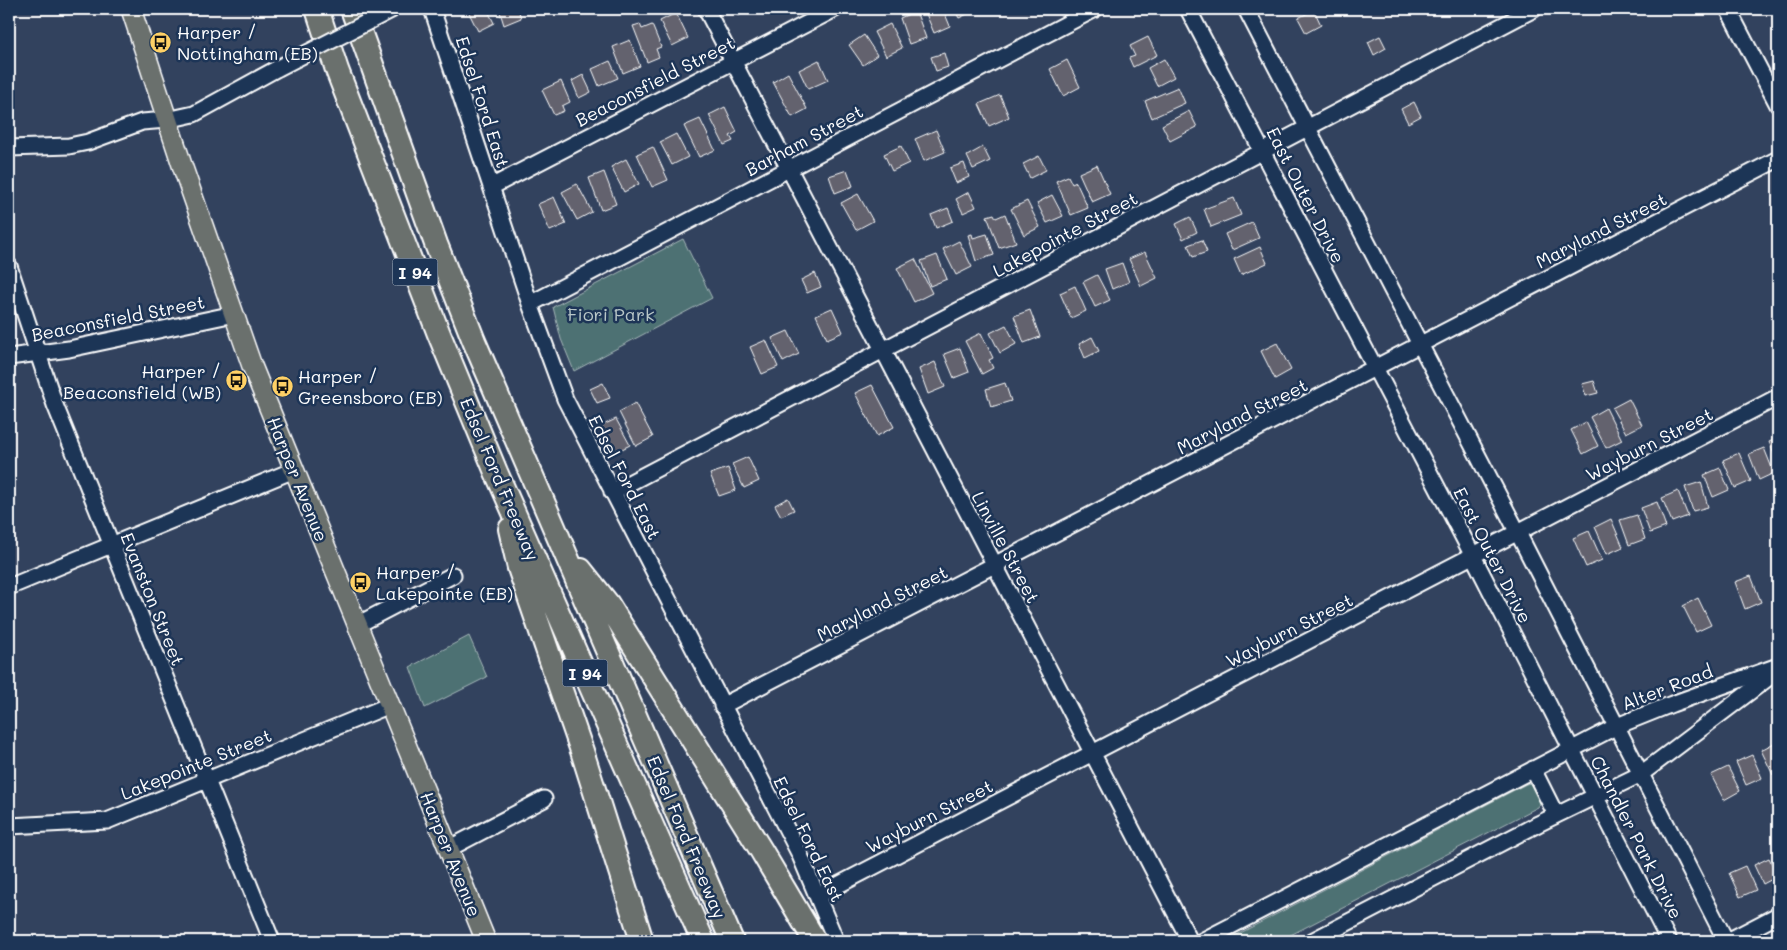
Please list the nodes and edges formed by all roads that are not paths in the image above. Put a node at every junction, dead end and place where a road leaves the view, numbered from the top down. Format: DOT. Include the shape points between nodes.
graph roads {
  1 [pos="131,9"];
  2 [pos="316,9"];
  3 [pos="352,9"];
  4 [pos="393,9"];
  5 [pos="432,9"];
  6 [pos="706,9"];
  7 [pos="835,9"];
  8 [pos="1095,9"];
  9 [pos="1188,9"];
  10 [pos="1246,9"];
  11 [pos="1534,9"];
  12 [pos="1728,9"];
  13 [pos="733,62"];
  14 [pos="1778,105"];
  15 [pos="167,120"];
  16 [pos="1308,129"];
  17 [pos="9,148"];
  18 [pos="1262,152"];
  19 [pos="1778,159"];
  20 [pos="789,170"];
  21 [pos="492,186"];
  22 [pos="9,266"];
  23 [pos="530,304"];
  24 [pos="234,314"];
  25 [pos="1420,345"];
  26 [pos="883,350"];
  27 [pos="38,353"];
  28 [pos="9,357"];
  29 [pos="1375,368"];
  30 [pos="1778,398"];
  31 [pos="294,470"];
  32 [pos="496,472"];
  33 [pos="612,492"];
  34 [pos="1518,532"];
  35 [pos="110,545"];
  36 [pos="563,548"];
  37 [pos="1473,556"];
  38 [pos="995,566"];
  39 [pos="453,575"];
  40 [pos="9,587"];
  41 [pos="357,625"];
  42 [pos="1778,666"];
  43 [pos="1778,670"];
  44 [pos="390,705"];
  45 [pos="722,706"];
  46 [pos="1617,726"];
  47 [pos="1572,749"];
  48 [pos="1093,752"];
  49 [pos="1533,769"];
  50 [pos="1641,774"];
  51 [pos="205,780"];
  52 [pos="1595,796"];
  53 [pos="544,799"];
  54 [pos="1556,815"];
  55 [pos="9,826"];
  56 [pos="448,849"];
  57 [pos="817,896"];
  58 [pos="1778,915"];
  59 [pos="272,941"];
  60 [pos="486,941"];
  61 [pos="642,941"];
  62 [pos="703,941"];
  63 [pos="732,941"];
  64 [pos="815,941"];
  65 [pos="836,941"];
  66 [pos="1190,941"];
  67 [pos="1202,941"];
  68 [pos="1312,941"];
  69 [pos="1669,941"];
  70 [pos="1727,941"];
  1 -- 15 [label="main road, Harper Avenue"];
  2 -- 32 [label="highway, Edsel Ford Freeway / I 94" via="439,334"];
  3 -- 36 [label="highway, Edsel Ford Freeway / I 94" via="436,244"];
  4 -- 15 [label="street, bridge" via="194,114"];
  5 -- 21 [label="street, Edsel Ford East"];
  6 -- 13 [label="street, Linville Street"];
  7 -- 13 [label="street, Beaconsfield Street"];
  8 -- 20 [label="street, Barham Street"];
  9 -- 18 [label="street, East Outer Drive"];
  10 -- 16 [label="street, East Outer Drive"];
  11 -- 16 [label="street, Lakepointe Street"];
  12 -- 14 [label="street"];
  13 -- 20 [label="street, Linville Street"];
  13 -- 21 [label="street, Beaconsfield Street"];
  15 -- 17 [label="street" via="142,122 69,146"];
  15 -- 24 [label="main road, Harper Avenue"];
  16 -- 18 [label="street, Lakepointe Street"];
  16 -- 25 [label="street, East Outer Drive"];
  18 -- 26 [label="street, Lakepointe Street"];
  18 -- 29 [label="street, East Outer Drive"];
  19 -- 25 [label="street, Maryland Street"];
  20 -- 23 [label="street, Barham Street"];
  20 -- 26 [label="street, Linville Street"];
  21 -- 23 [label="street, Edsel Ford East"];
  22 -- 27 [label="street, Evanston Street"];
  23 -- 33 [label="street, Edsel Ford East" via="565,399"];
  24 -- 27 [label="street, Beaconsfield Street"];
  24 -- 31 [label="main road, Harper Avenue"];
  25 -- 29 [label="street, Maryland Street"];
  25 -- 34 [label="street, East Outer Drive"];
  26 -- 33 [label="street, Lakepointe Street"];
  26 -- 38 [label="street, Linville Street"];
  27 -- 28 [label="street, Beaconsfield Street"];
  27 -- 35 [label="street, Evanston Street"];
  29 -- 37 [label="street, East Outer Drive"];
  29 -- 38 [label="street, Maryland Street"];
  30 -- 34 [label="street, Wayburn Street"];
  31 -- 35 [label="street"];
  31 -- 41 [label="main road, Harper Avenue"];
  32 -- 61 [label="highway" via="519,568 582,751"];
  32 -- 62 [label="highway, Edsel Ford Freeway / I 94"];
  33 -- 45 [label="street, Edsel Ford East"];
  34 -- 37 [label="street, Wayburn Street"];
  34 -- 46 [label="street, East Outer Drive"];
  35 -- 40 [label="street"];
  35 -- 51 [label="street, Evanston Street"];
  36 -- 63 [label="highway, Edsel Ford Freeway / I 94"];
  36 -- 64 [label="highway" via="608,604"];
  37 -- 47 [label="street, East Outer Drive"];
  37 -- 48 [label="street, Wayburn Street"];
  38 -- 45 [label="street, Maryland Street"];
  38 -- 48 [label="street, Linville Street"];
  39 -- 41 [label="street"];
  41 -- 44 [label="main road, Harper Avenue"];
  42 -- 46 [label="street, Alter Road"];
  43 -- 50 [label="street"];
  44 -- 51 [label="street, Lakepointe Street"];
  44 -- 56 [label="main road, Harper Avenue"];
  45 -- 57 [label="street, Edsel Ford East" via="799,853"];
  46 -- 47 [label="street, Alter Road"];
  46 -- 50 [label="street, East Outer Drive"];
  47 -- 49 [label="street"];
  47 -- 52 [label="street, Chandler Park Drive"];
  48 -- 57 [label="street, Wayburn Street"];
  48 -- 66 [label="street, Linville Street"];
  49 -- 54 [label="street"];
  49 -- 67 [label="street"];
  50 -- 52 [label="street"];
  50 -- 70 [label="street, Chandler Park Drive"];
  51 -- 55 [label="street, Lakepointe Street" via="106,821"];
  51 -- 59 [label="street, Evanston Street"];
  52 -- 54 [label="street"];
  52 -- 69 [label="street, Chandler Park Drive"];
  53 -- 56 [label="street"];
  54 -- 68 [label="street"];
  56 -- 60 [label="main road, Harper Avenue"];
  57 -- 65 [label="street, Edsel Ford East"];
  58 -- 70 [label="street"];
}
